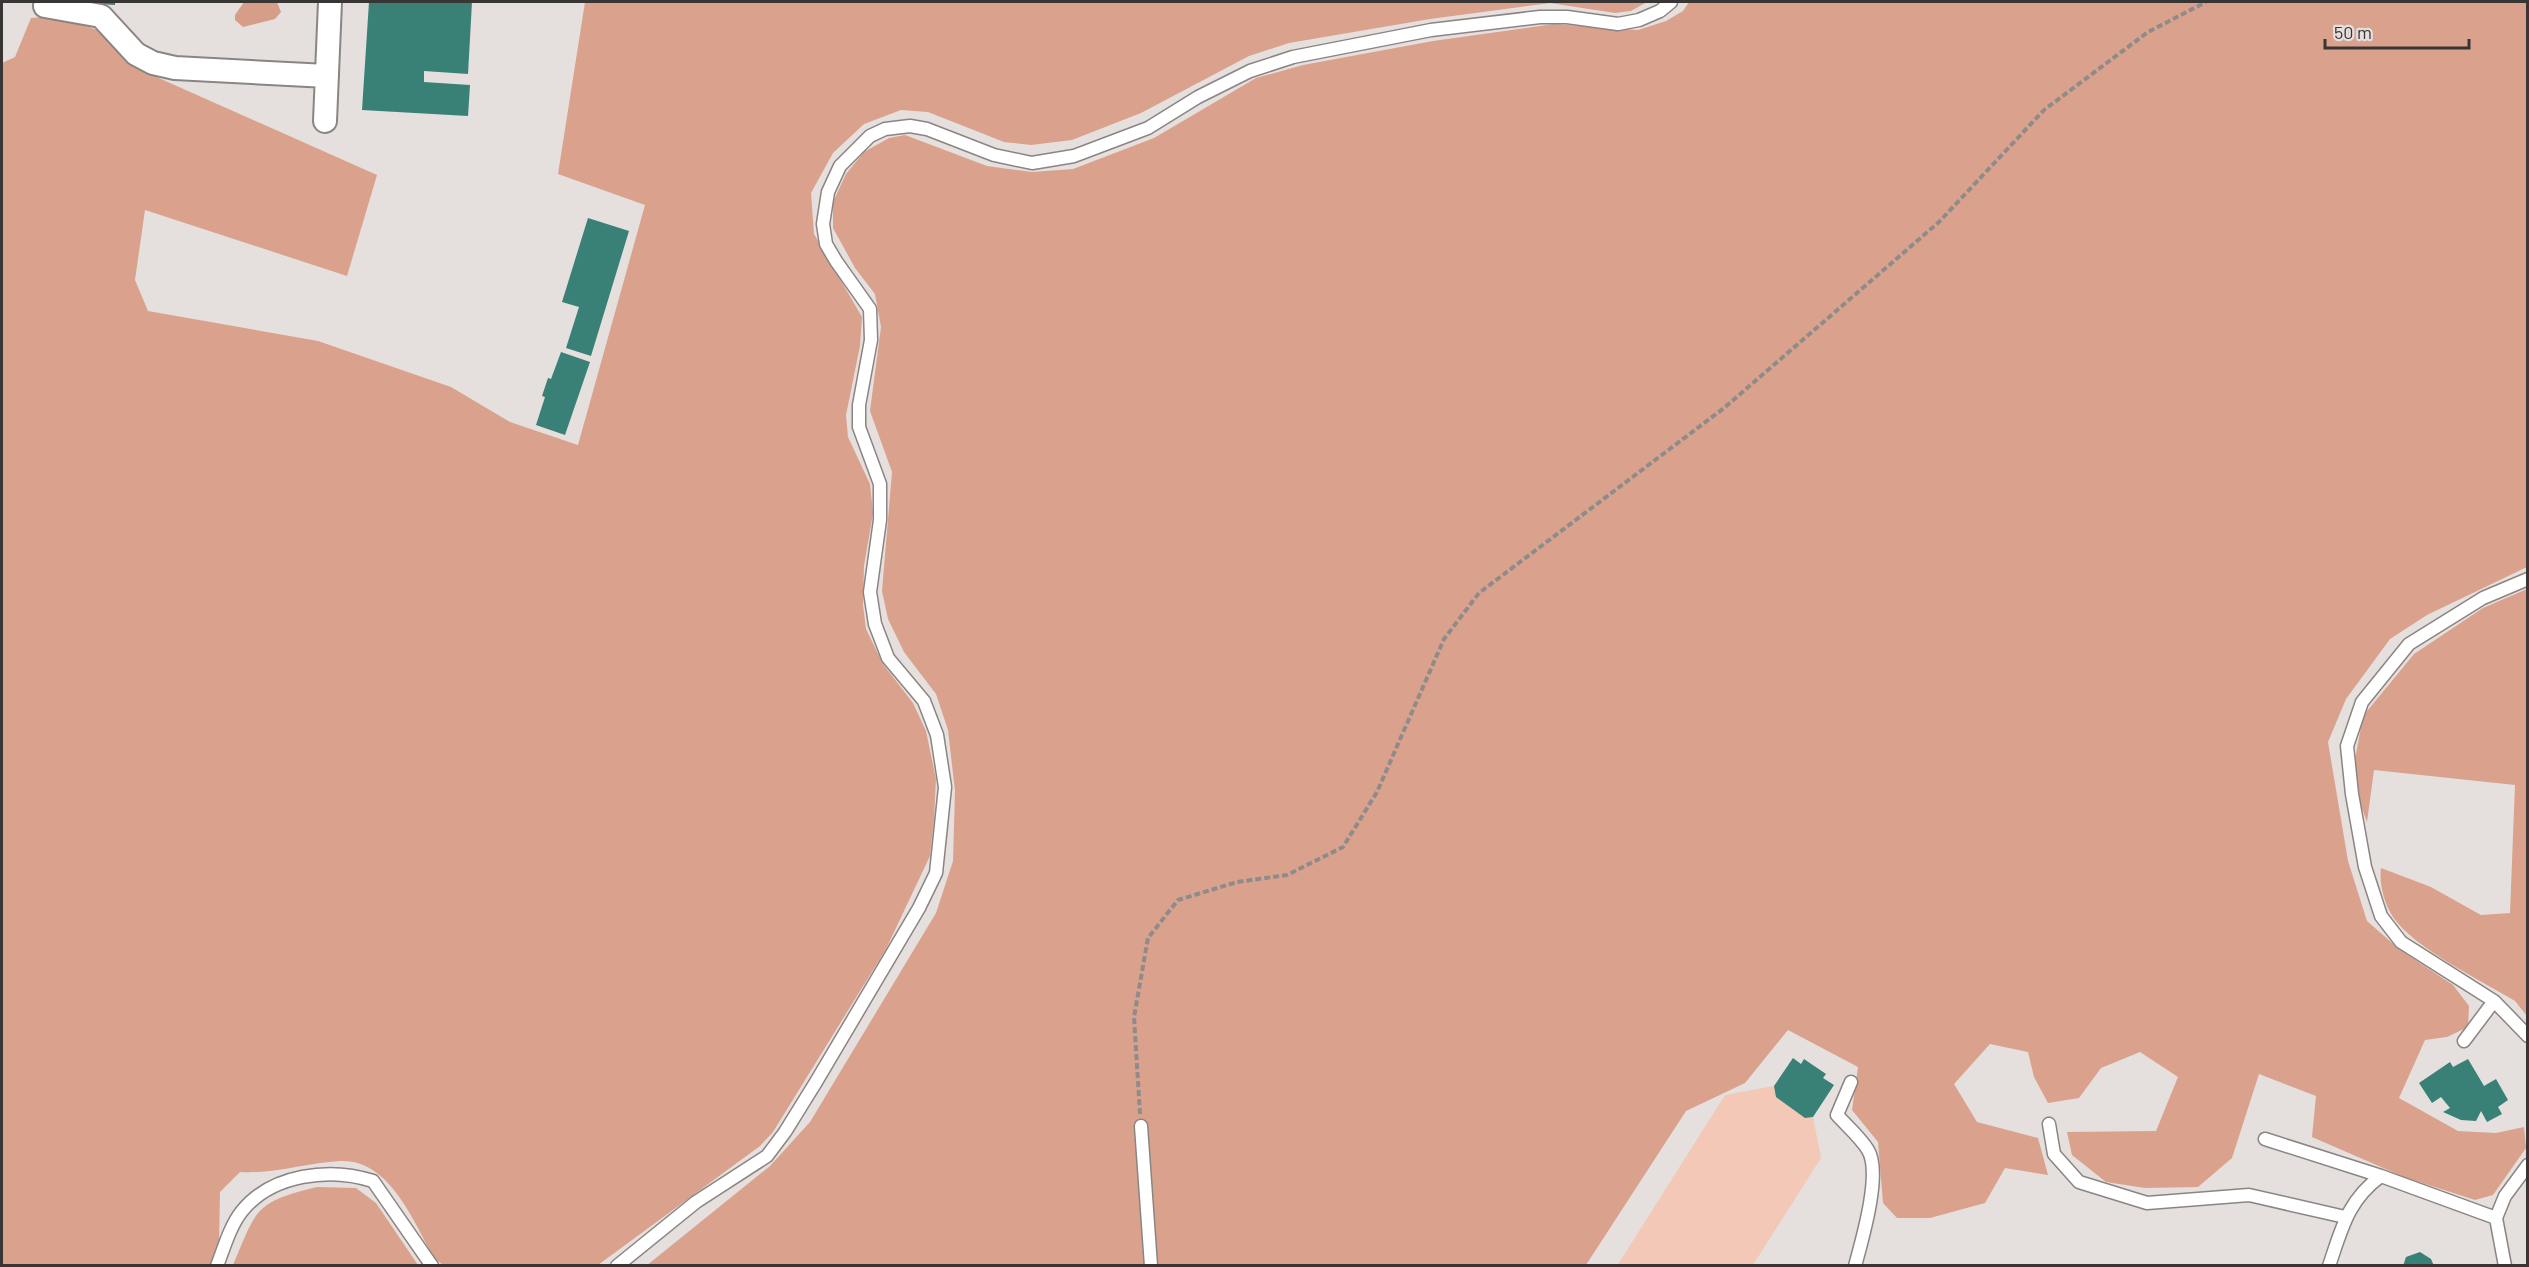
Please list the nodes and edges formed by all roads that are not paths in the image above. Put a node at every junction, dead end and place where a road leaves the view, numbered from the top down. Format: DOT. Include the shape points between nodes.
graph roads {
  1 [pos="330,2"];
  2 [pos="1671,2"];
  3 [pos="45,6"];
  4 [pos="327,76"];
  5 [pos="325,121"];
  6 [pos="2528,579"];
  7 [pos="2494,1001"];
  8 [pos="2528,1036"];
  9 [pos="2464,1041"];
  10 [pos="1851,1082"];
  11 [pos="2049,1124"];
  12 [pos="1141,1126"];
  13 [pos="2265,1139"];
  14 [pos="2528,1165"];
  15 [pos="2381,1176"];
  16 [pos="2345,1217"];
  17 [pos="2496,1218"];
  18 [pos="217,1266"];
  19 [pos="432,1266"];
  20 [pos="617,1266"];
  21 [pos="1151,1266"];
  22 [pos="1855,1266"];
  23 [pos="2329,1266"];
  24 [pos="2505,1266"];
  1 -- 4 [label="street"];
  2 -- 20 [label="lane" via="1639,20 1618,24 1540,17 1431,30 1293,57 1250,70 1148,128 1074,156 1032,163 994,155 910,126 885,129 870,136 846,159 828,192 823,224 826,244 870,309 871,340 859,405 859,427 880,484 880,520 870,592 875,624 888,658 924,701 937,735 945,787 936,873 816,1082 767,1156 696,1202"];
  3 -- 4 [label="street" via="102,16 136,54 153,63 175,68"];
  4 -- 5 [label="street"];
  6 -- 7 [label="lane" via="2483,598 2409,644 2362,702 2347,746 2365,867 2381,916 2401,942"];
  7 -- 8 [label="lane"];
  7 -- 9 [label="lane"];
  10 -- 22 [label="lane" via="1837,1115 1870,1152 1872,1174 1870,1213"];
  11 -- 16 [label="lane" via="2054,1154 2079,1182 2147,1203 2249,1195"];
  12 -- 21 [label="lane"];
  13 -- 15 [label="lane"];
  14 -- 17 [label="lane" via="2505,1196"];
  15 -- 16 [label="lane" via="2363,1190"];
  15 -- 17 [label="lane"];
  16 -- 23 [label="lane"];
  17 -- 24 [label="lane"];
  18 -- 19 [label="lane" via="240,1212 261,1191 296,1178 338,1173 373,1180"];
}
